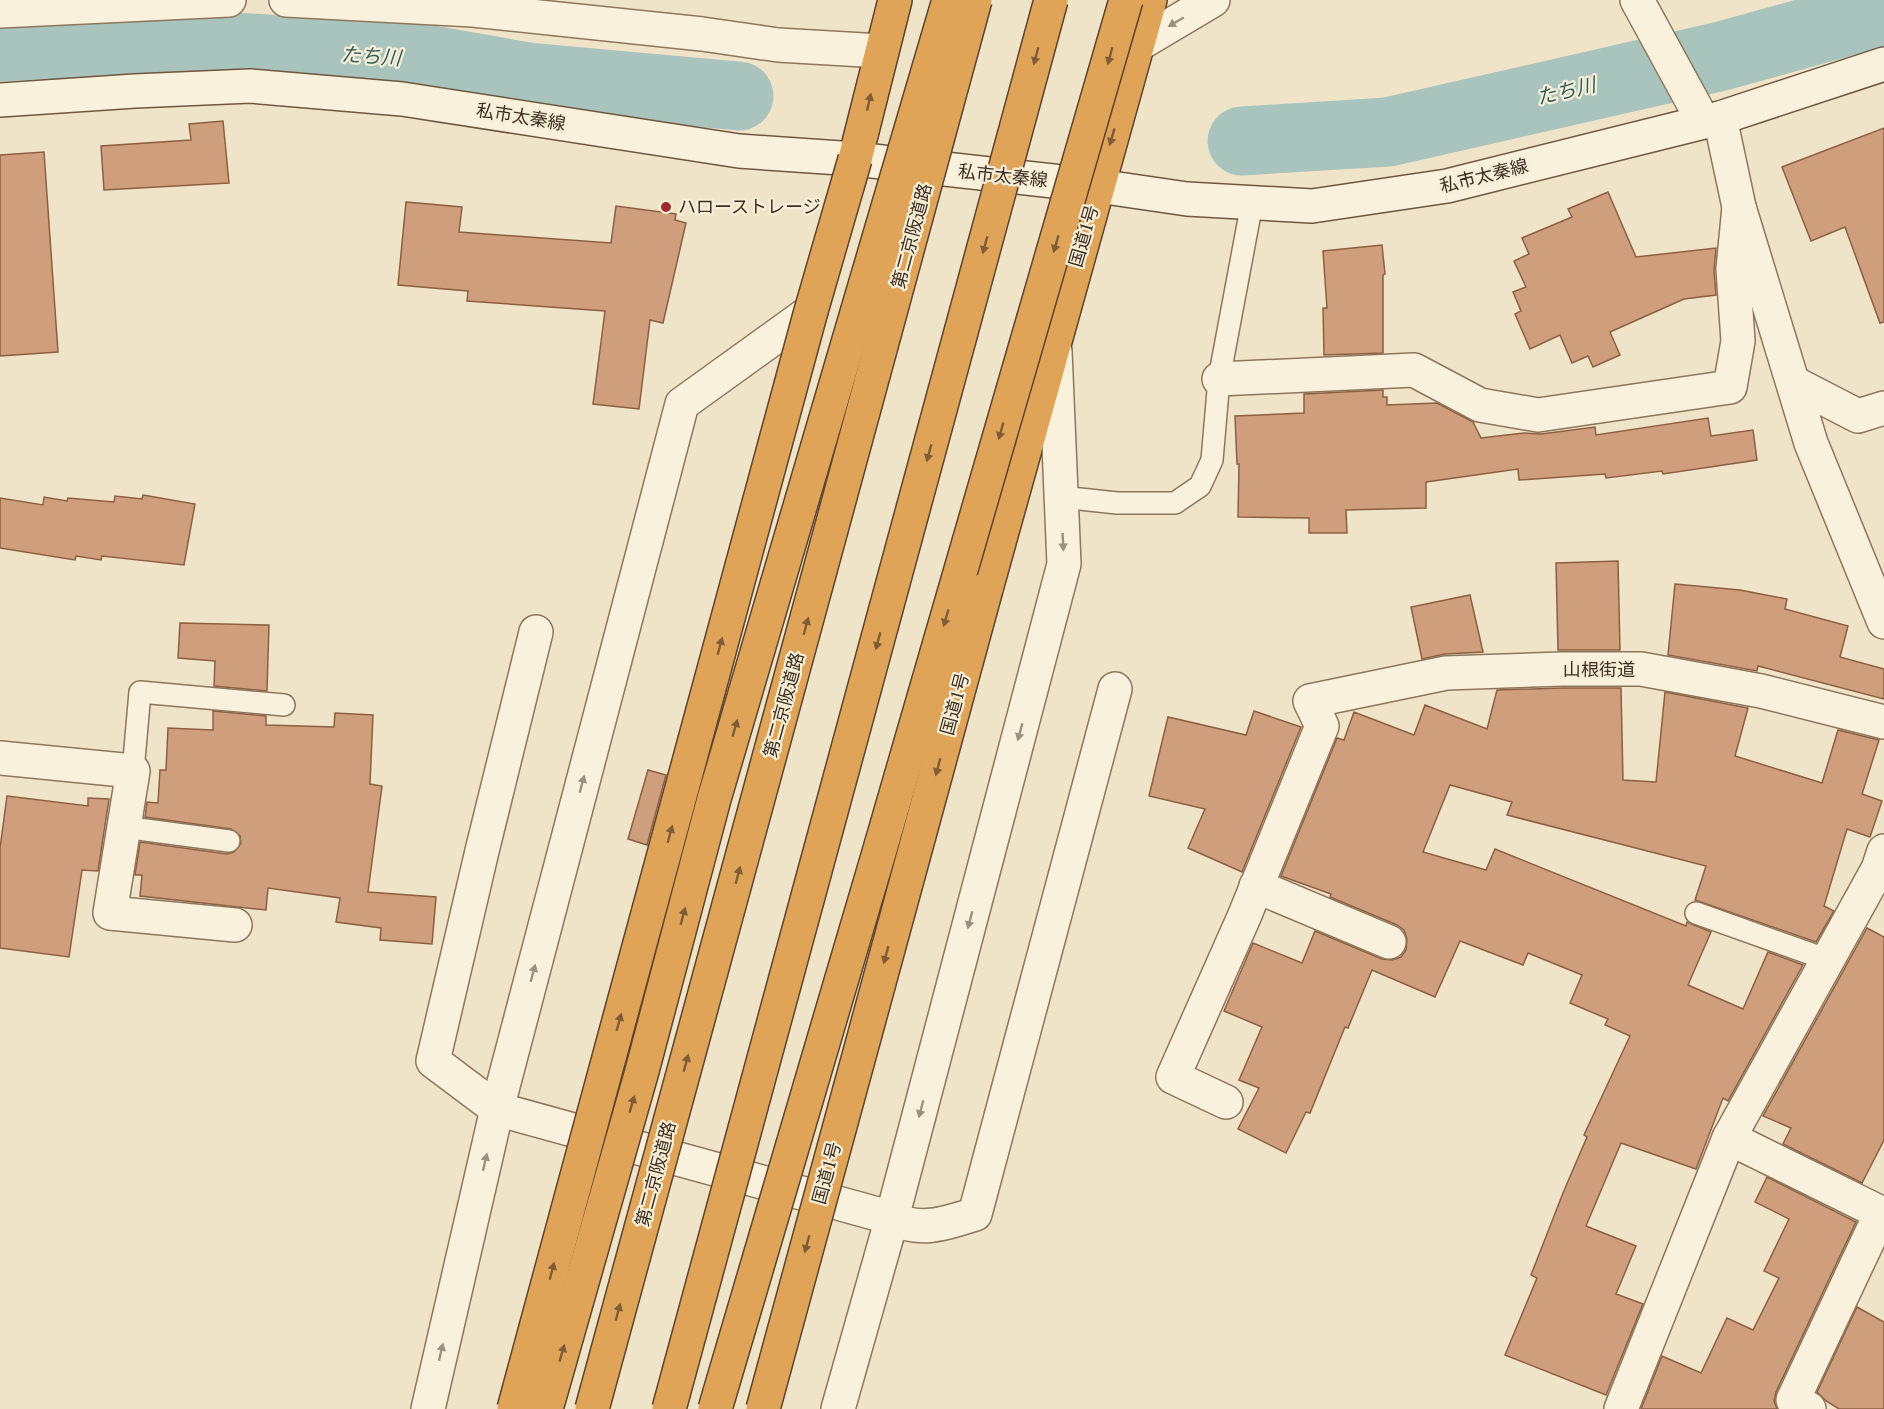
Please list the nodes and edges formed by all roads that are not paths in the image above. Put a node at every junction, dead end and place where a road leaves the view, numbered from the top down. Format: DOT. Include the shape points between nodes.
graph roads {
  1 [pos="229,0"];
  2 [pos="286,0"];
  3 [pos="949,0"];
  4 [pos="975,0"];
  5 [pos="1052,0"];
  6 [pos="1126,0"];
  7 [pos="1150,0"];
  8 [pos="1214,0"];
  9 [pos="1637,0"];
  10 [pos="0,11"];
  11 [pos="887,19"];
  12 [pos="1139,44"];
  13 [pos="1884,64"];
  14 [pos="0,100"];
  15 [pos="1711,120"];
  16 [pos="855,159"];
  17 [pos="1098,186"];
  18 [pos="1252,203"];
  19 [pos="1739,207"];
  20 [pos="811,311"];
  21 [pos="1055,337"];
  22 [pos="1219,380"];
  23 [pos="1794,383"];
  24 [pos="1884,408"];
  25 [pos="1061,497"];
  26 [pos="1884,622"];
  27 [pos="536,632"];
  28 [pos="1115,689"];
  29 [pos="284,705"];
  30 [pos="1884,722"];
  31 [pos="0,758"];
  32 [pos="133,771"];
  33 [pos="123,827"];
  34 [pos="229,841"];
  35 [pos="1884,851"];
  36 [pos="1256,886"];
  37 [pos="1696,913"];
  38 [pos="236,925"];
  39 [pos="1389,942"];
  40 [pos="1828,960"];
  41 [pos="1226,1102"];
  42 [pos="497,1109"];
  43 [pos="1729,1138"];
  44 [pos="892,1218"];
  45 [pos="428,1409"];
  46 [pos="514,1409"];
  47 [pos="546,1409"];
  48 [pos="592,1409"];
  49 [pos="669,1409"];
  50 [pos="715,1409"];
  51 [pos="762,1409"];
  52 [pos="838,1409"];
  53 [pos="1621,1409"];
  54 [pos="1809,1409"];
  1 -- 10 [label="street"];
  2 -- 11 [label="street" via="472,10 778,45"];
  47 -- 3 [label="highway, one-way, bridge" via="714,799"];
  48 -- 4 [label="highway, 第二京阪道路, one-way, bridge"];
  5 -- 49 [label="highway, one-way, bridge"];
  6 -- 50 [label="highway, one-way, bridge"];
  7 -- 12 [label="highway, 国道1号"];
  8 -- 12 [label="street, one-way"];
  9 -- 15 [label="street"];
  16 -- 11 [label="highway, one-way"];
  12 -- 17 [label="highway, 国道1号, one-way"];
  13 -- 15 [label="street, 私市太秦線"];
  14 -- 16 [label="street, 私市太秦線" via="250,86 402,99 739,151"];
  15 -- 18 [label="street, 私市太秦線" via="1447,186 1312,206"];
  15 -- 19 [label="street"];
  16 -- 17 [label="street, 私市太秦線"];
  16 -- 20 [label="highway, bridge"];
  17 -- 18 [label="street, 私市太秦線" via="1186,199"];
  17 -- 21 [label="highway, 国道1号"];
  18 -- 22 [label="lane"];
  19 -- 22 [label="street" via="1733,269 1738,341 1730,387 1538,416 1480,405 1414,370"];
  19 -- 23 [label="street"];
  42 -- 20 [label="street, one-way" via="682,404"];
  46 -- 20 [label="highway, one-way, bridge"];
  21 -- 25 [label="street"];
  21 -- 51 [label="highway, 国道1号, one-way, bridge"];
  22 -- 25 [label="lane" via="1212,460 1200,486 1175,503 1117,503"];
  23 -- 24 [label="street" via="1858,416"];
  23 -- 26 [label="street" via="1811,443"];
  25 -- 44 [label="street, one-way" via="1064,564"];
  27 -- 42 [label="street" via="433,1061"];
  28 -- 44 [label="street" via="975,1214 938,1226 902,1223"];
  29 -- 32 [label="lane" via="140,692"];
  30 -- 36 [label="street, 山根街道" via="1761,691 1641,669 1446,673 1310,701 1322,726"];
  31 -- 32 [label="street"];
  32 -- 33 [label="street"];
  33 -- 34 [label="lane"];
  33 -- 38 [label="street" via="110,914"];
  35 -- 40 [label="street"];
  36 -- 39 [label="street"];
  36 -- 41 [label="street" via="1173,1077"];
  37 -- 40 [label="lane"];
  40 -- 43 [label="street"];
  42 -- 44 [label="street"];
  45 -- 42 [label="street, one-way"];
  43 -- 53 [label="street"];
  43 -- 54 [label="street" via="1881,1213 1793,1401"];
  44 -- 52 [label="street"];
}
